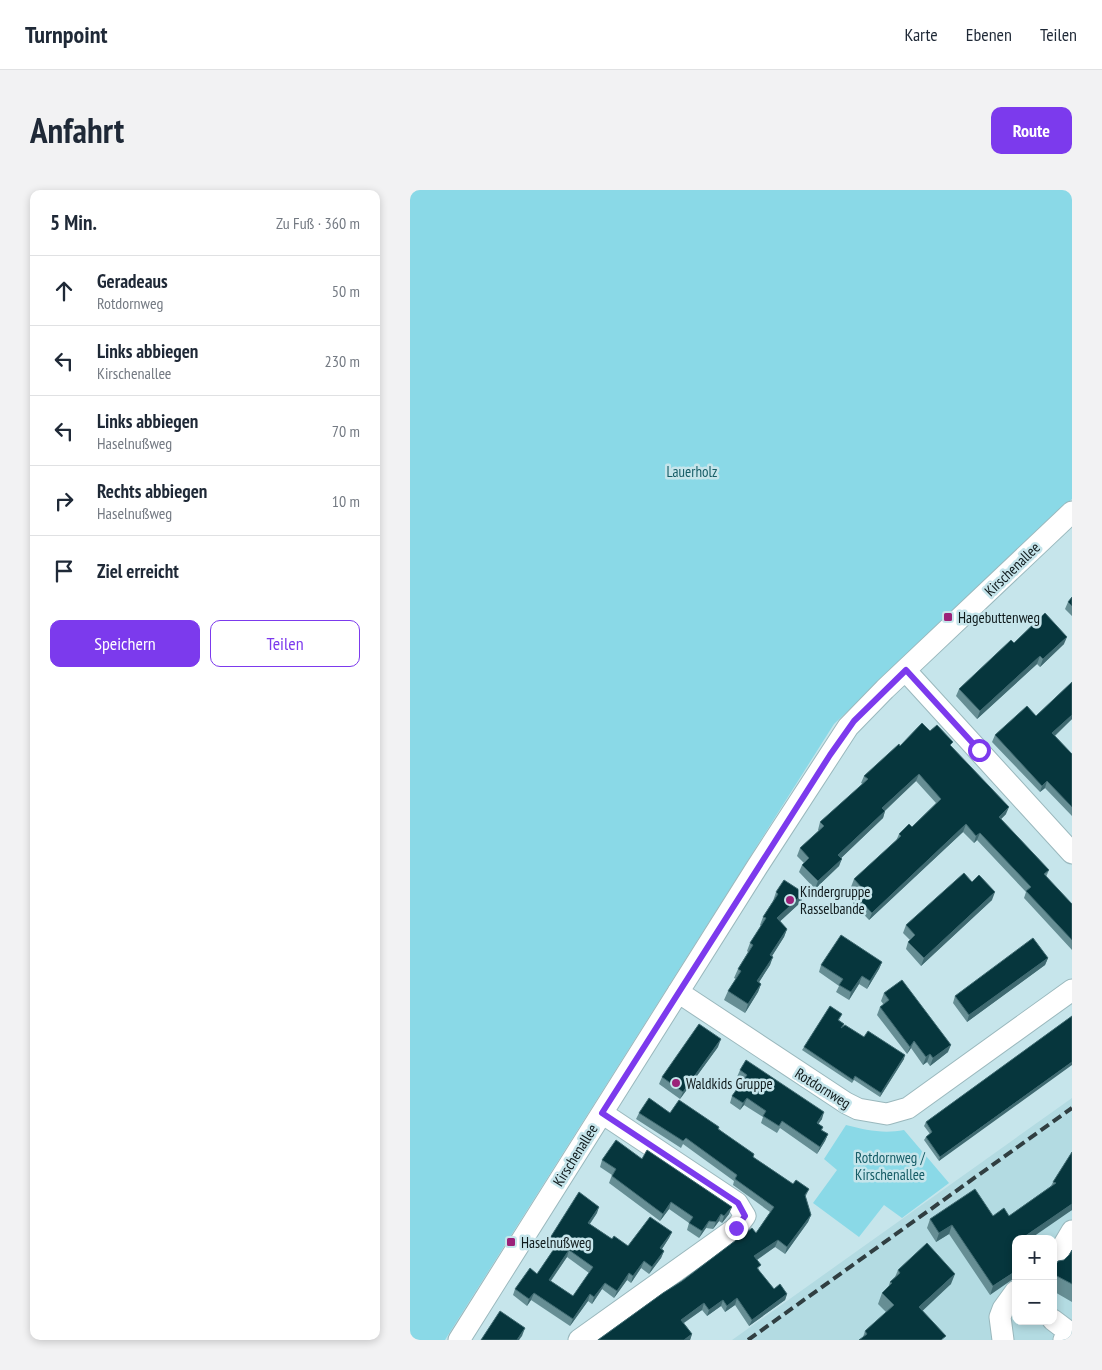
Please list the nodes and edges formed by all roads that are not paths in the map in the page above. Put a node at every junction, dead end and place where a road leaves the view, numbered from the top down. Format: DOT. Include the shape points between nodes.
graph roads {
  1 [pos="1072,512"];
  2 [pos="906,670"];
  3 [pos="1072,853"];
  4 [pos="1072,990"];
  5 [pos="678,992"];
  6 [pos="602,1113"];
  7 [pos="1072,1231"];
  8 [pos="1057,1256"];
  9 [pos="1012,1297"];
  10 [pos="1057,1323"];
  11 [pos="459,1340"];
  12 [pos="579,1340"];
  13 [pos="1003,1340"];
  14 [pos="1064,1340"];
  1 -- 2 [label="street, Kirschenallee"];
  2 -- 3 [label="street"];
  2 -- 5 [label="street, Kirschenallee" via="848,727"];
  4 -- 5 [label="street, Rotdornweg" via="908,1108 887,1114 858,1109 846,1103"];
  5 -- 6 [label="street, Kirschenallee"];
  6 -- 11 [label="street, Kirschenallee"];
  6 -- 12 [label="street" via="738,1203 745,1216 736,1228"];
  7 -- 8 [label="street"];
  9 -- 13 [label="street" via="1000,1317"];
  10 -- 14 [label="street" via="1066,1330"];
}
